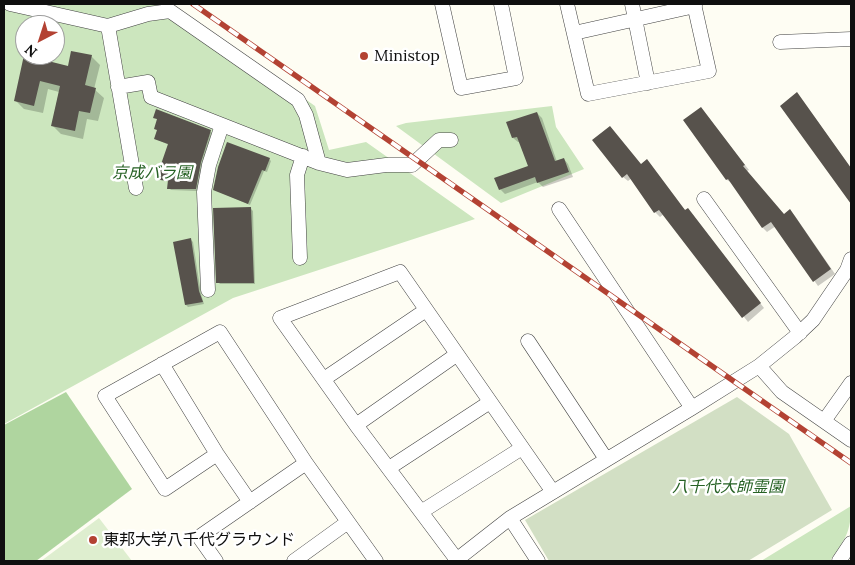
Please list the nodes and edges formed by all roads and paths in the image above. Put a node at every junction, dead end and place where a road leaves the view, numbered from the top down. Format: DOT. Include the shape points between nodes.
graph roads {
  1 [pos="10,4"];
  2 [pos="442,4"];
  3 [pos="501,4"];
  4 [pos="567,4"];
  5 [pos="632,4"];
  6 [pos="694,5"];
  7 [pos="635,20"];
  8 [pos="108,26"];
  9 [pos="574,33"];
  10 [pos="851,39"];
  11 [pos="780,42"];
  12 [pos="648,83"];
  13 [pos="118,87"];
  14 [pos="222,125"];
  15 [pos="452,140"];
  16 [pos="304,156"];
  17 [pos="320,163"];
  18 [pos="136,188"];
  19 [pos="704,199"];
  20 [pos="559,209"];
  21 [pos="300,258"];
  22 [pos="850,268"];
  23 [pos="208,290"];
  24 [pos="426,310"];
  25 [pos="800,333"];
  26 [pos="528,341"];
  27 [pos="456,355"];
  28 [pos="162,364"];
  29 [pos="759,366"];
  30 [pos="324,380"];
  31 [pos="851,383"];
  32 [pos="490,402"];
  33 [pos="692,408"];
  34 [pos="824,421"];
  35 [pos="356,425"];
  36 [pos="851,440"];
  37 [pos="522,448"];
  38 [pos="217,454"];
  39 [pos="606,460"];
  40 [pos="306,463"];
  41 [pos="389,468"];
  42 [pos="553,492"];
  43 [pos="250,502"];
  44 [pos="421,512"];
  45 [pos="510,518"];
  46 [pos="348,522"];
  47 [pos="851,543"];
  48 [pos="216,561"];
  49 [pos="294,561"];
  50 [pos="376,561"];
  51 [pos="456,561"];
  52 [pos="538,561"];
  53 [pos="839,561"];
  1 -- 8 [label="street"];
  2 -- 3 [label="street" via="461,88 516,78"];
  4 -- 9 [label="street"];
  5 -- 7 [label="street"];
  6 -- 7 [label="street"];
  6 -- 12 [label="street" via="709,71"];
  7 -- 9 [label="street"];
  7 -- 12 [label="street"];
  8 -- 13 [label="street"];
  8 -- 17 [label="street" via="170,11 298,100 306,115"];
  9 -- 12 [label="street" via="588,94"];
  10 -- 11 [label="street"];
  13 -- 14 [label="street" via="148,82 151,97"];
  13 -- 18 [label="street"];
  14 -- 16 [label="street"];
  14 -- 23 [label="street" via="204,192"];
  15 -- 17 [label="street" via="438,140 412,166 386,165 347,170"];
  16 -- 17 [label="street"];
  16 -- 21 [label="street" via="297,175"];
  19 -- 25 [label="street"];
  20 -- 33 [label="street"];
  22 -- 25 [label="street"];
  24 -- 27 [label="street"];
  24 -- 30 [label="street"];
  24 -- 30 [label="street" via="400,272 280,318"];
  25 -- 29 [label="street"];
  26 -- 39 [label="street"];
  27 -- 32 [label="street"];
  27 -- 35 [label="street"];
  28 -- 38 [label="street"];
  28 -- 38 [label="street" via="105,396 165,489"];
  28 -- 40 [label="street" via="220,332"];
  29 -- 33 [label="street"];
  29 -- 34 [label="street" via="782,392"];
  30 -- 35 [label="street"];
  31 -- 34 [label="street"];
  32 -- 37 [label="street"];
  32 -- 41 [label="street"];
  33 -- 39 [label="street"];
  34 -- 36 [label="street"];
  35 -- 41 [label="street"];
  37 -- 42 [label="street"];
  37 -- 44 [label="street"];
  38 -- 43 [label="street"];
  39 -- 42 [label="street"];
  40 -- 43 [label="street"];
  40 -- 46 [label="street"];
  41 -- 44 [label="street"];
  42 -- 45 [label="street"];
  43 -- 48 [label="street" via="199,536"];
  44 -- 51 [label="street"];
  45 -- 51 [label="street"];
  45 -- 52 [label="street"];
  46 -- 49 [label="street"];
  46 -- 50 [label="street"];
  47 -- 53 [label="street"];
}
